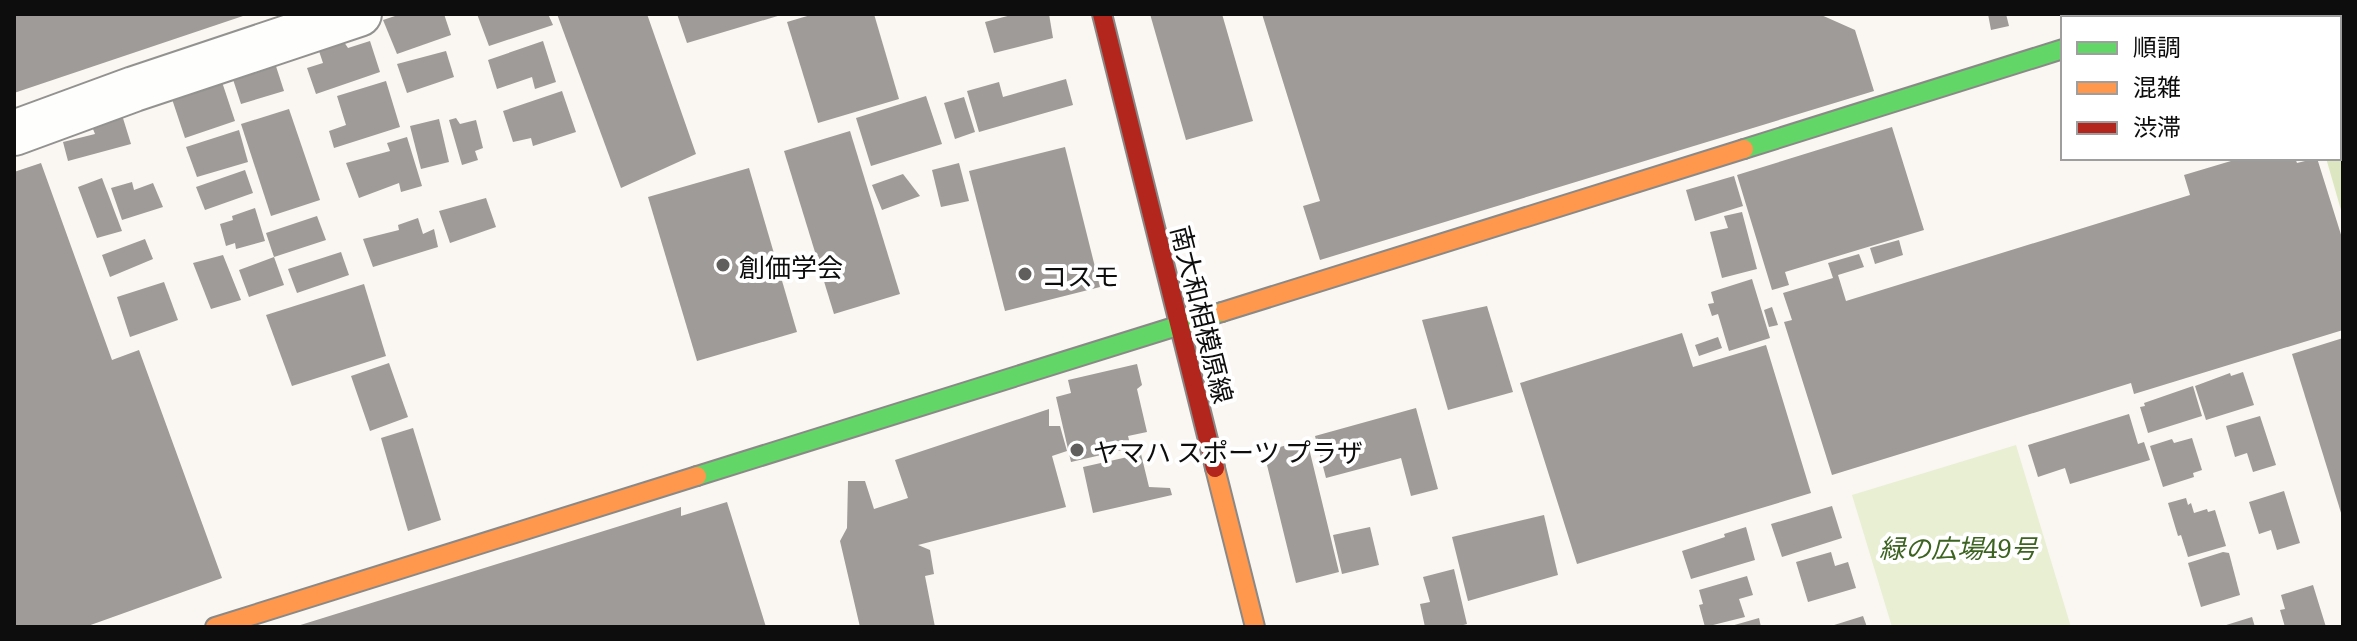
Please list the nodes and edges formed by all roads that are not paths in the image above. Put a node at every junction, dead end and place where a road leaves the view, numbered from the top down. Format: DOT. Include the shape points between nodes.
graph roads {
  1 [pos="359,14"];
  2 [pos="1102,14"];
  3 [pos="2061,50"];
  4 [pos="14,133"];
  5 [pos="1180,326"];
  6 [pos="215,627"];
  7 [pos="1255,627"];
  1 -- 4 [label="street"];
  2 -- 5 [label="street, 南大和相模原線"];
  3 -- 5 [label="street"];
  5 -- 6 [label="street"];
  5 -- 7 [label="street, 南大和相模原線"];
}
